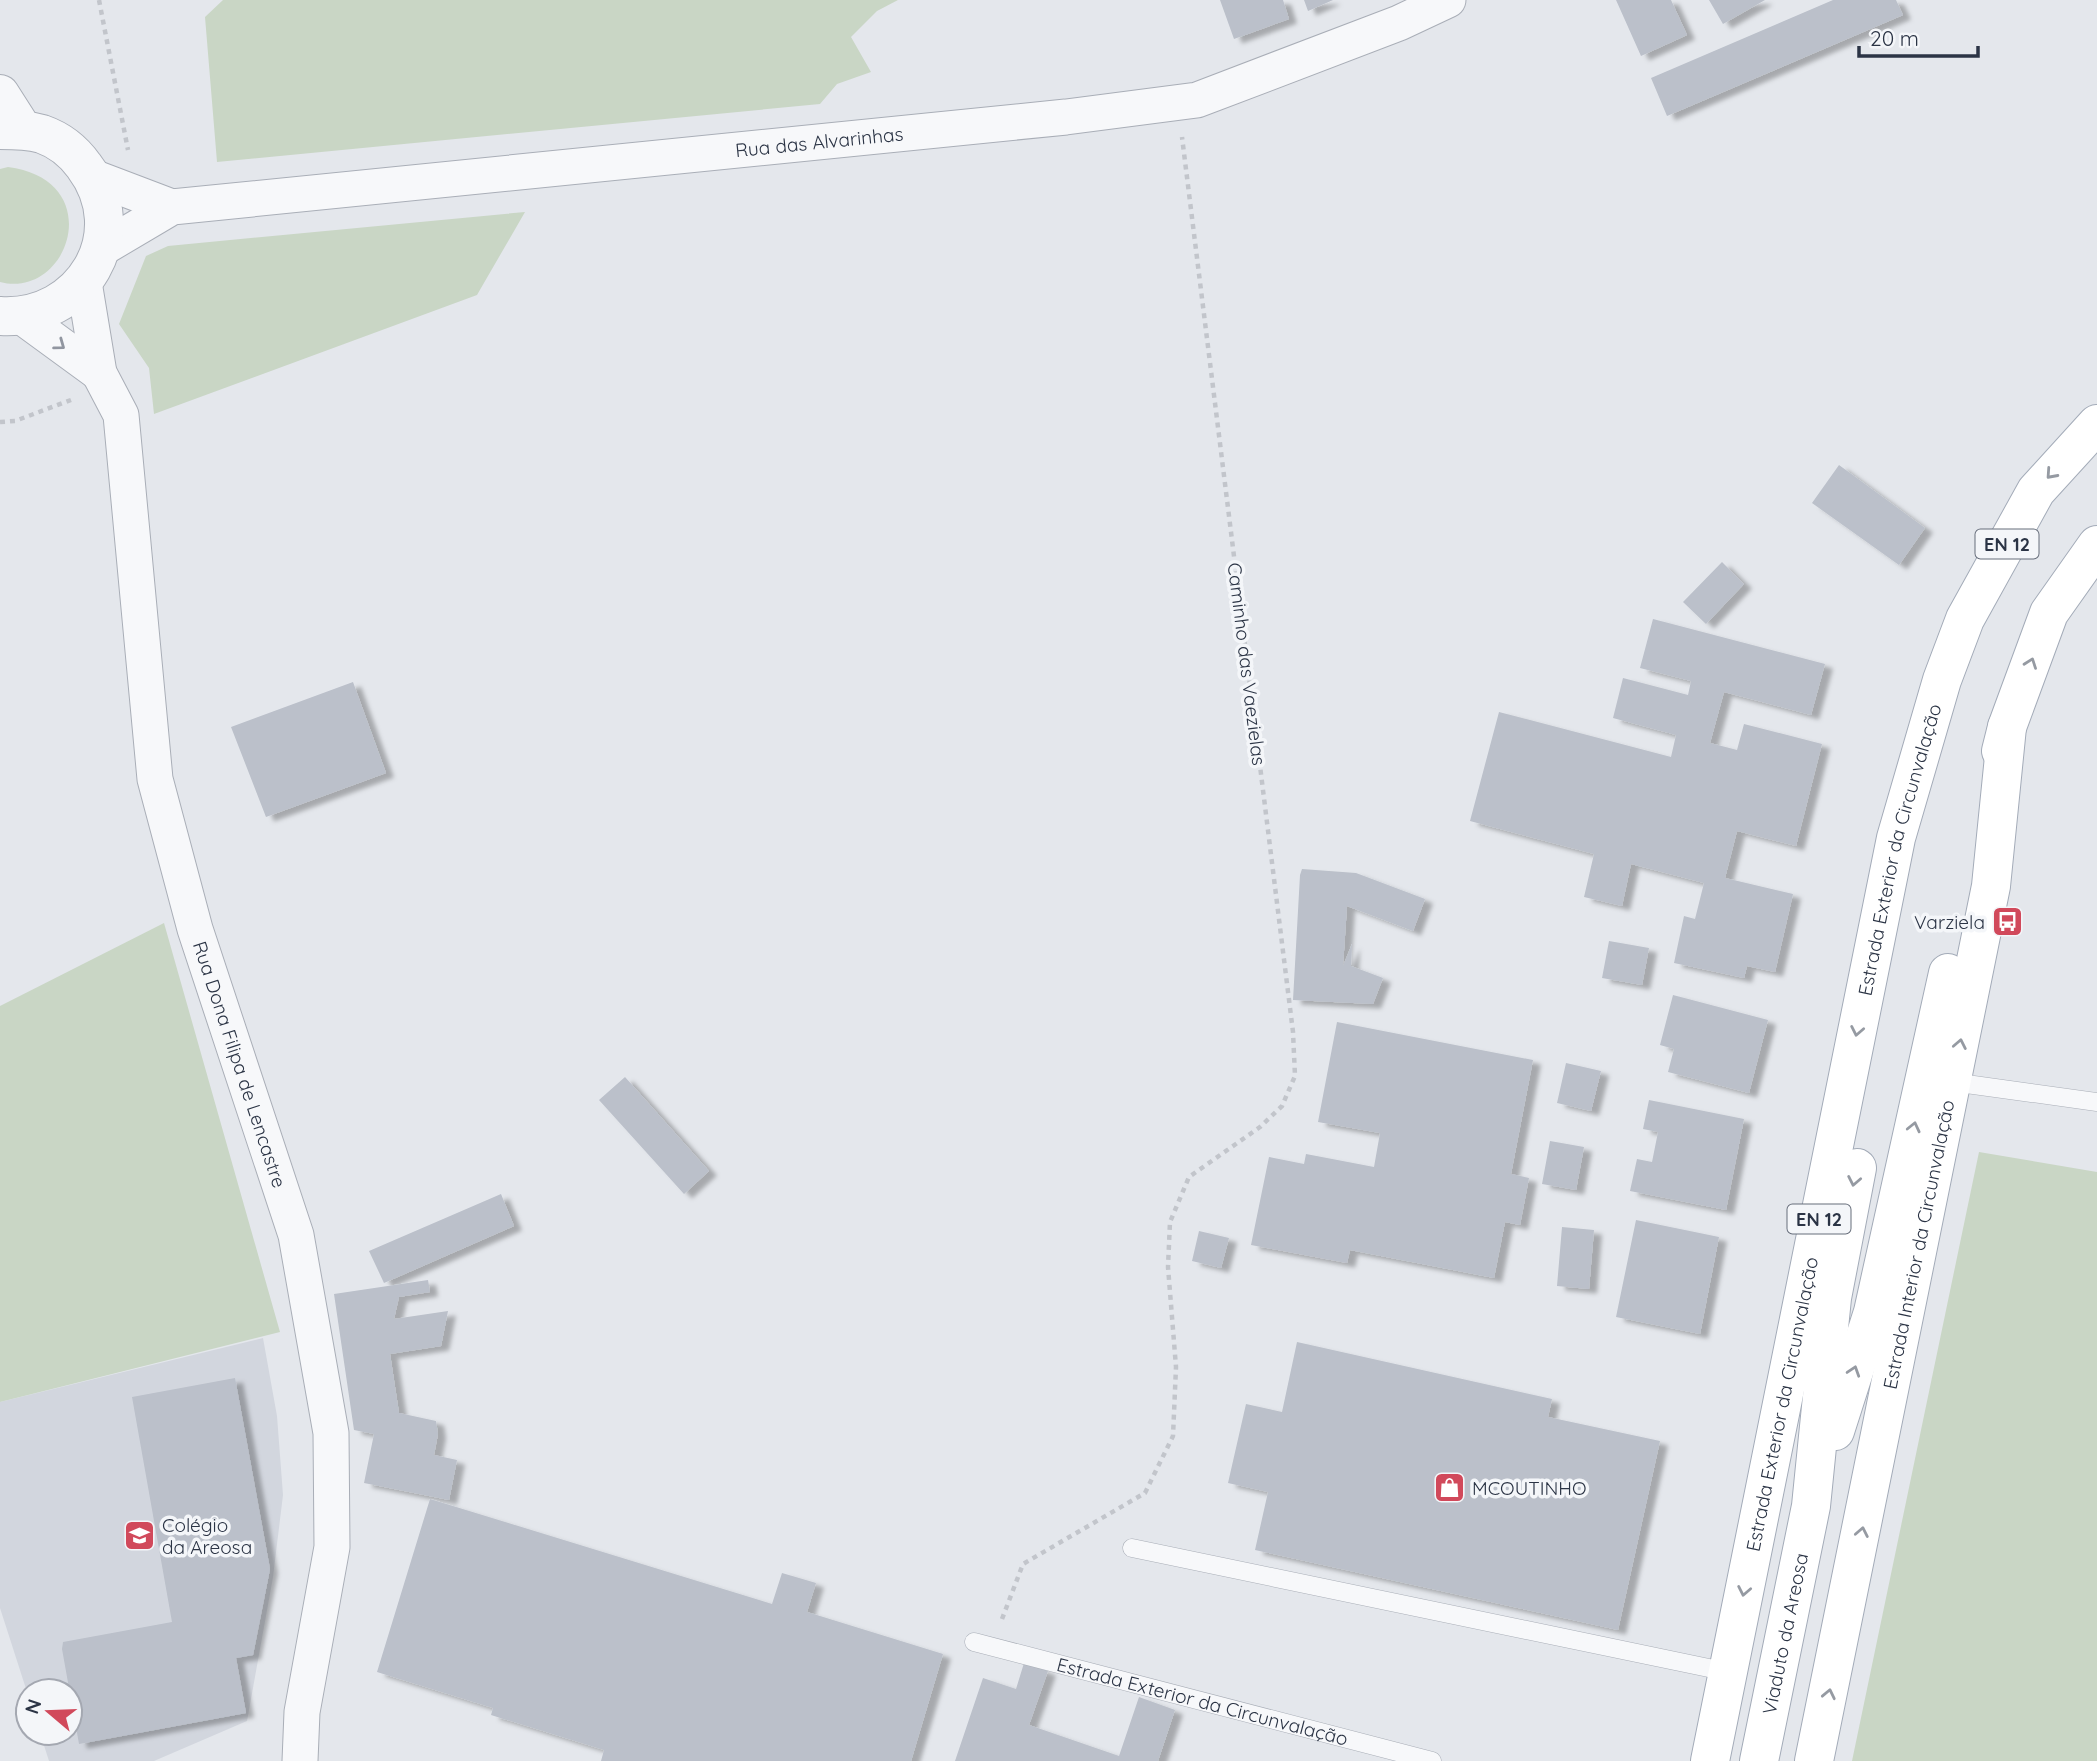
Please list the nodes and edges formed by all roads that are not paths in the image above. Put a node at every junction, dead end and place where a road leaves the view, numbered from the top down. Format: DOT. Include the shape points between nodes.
graph roads {
  1 [pos="1448,0"];
  2 [pos="1397,11"];
  3 [pos="0,94"];
  4 [pos="12,130"];
  5 [pos="93,177"];
  6 [pos="172,207"];
  7 [pos="92,266"];
  8 [pos="10,316"];
  9 [pos="99,373"];
  10 [pos="2097,424"];
  11 [pos="2097,545"];
  12 [pos="1942,680"];
  13 [pos="2007,727"];
  14 [pos="1952,1082"];
  15 [pos="2097,1102"];
  16 [pos="1811,1506"];
  17 [pos="1132,1548"];
  18 [pos="974,1642"];
  19 [pos="1728,1672"];
  20 [pos="300,1761"];
  21 [pos="1432,1761"];
  22 [pos="1710,1761"];
  23 [pos="1759,1761"];
  24 [pos="1814,1761"];
  1 -- 2 [label="street, Rua das Alvarinhas"];
  2 -- 6 [label="street, Rua das Alvarinhas" via="1197,100"];
  3 -- 4 [label="street"];
  4 -- 5 [label="street" via="44,135 64,145"];
  5 -- 6 [label="street, Rua das Alvarinhas"];
  5 -- 7 [label="street" via="102,200 104,225"];
  6 -- 7 [label="street, Rua das Alvarinhas"];
  7 -- 8 [label="street" via="66,299 44,310"];
  7 -- 9 [label="street, Rua Dona Filipa de Lencastre"];
  8 -- 9 [label="street, Rua Dona Filipa de Lencastre, one-way"];
  9 -- 20 [label="street, Rua Dona Filipa de Lencastre" via="121,415 155,779 195,929 296,1235 331,1433 332,1547 302,1712"];
  10 -- 12 [label="main road, Estrada Exterior da Circunvalação / EN 12, one-way" via="2036,491 1965,619"];
  13 -- 11 [label="main road, Estrada Interior da Circunvalação / EN 12, one-way" via="2049,613"];
  12 -- 16 [label="main road, Estrada Exterior da Circunvalação / EN 12, one-way" via="1920,839 1832,1298"];
  12 -- 19 [label="main road, Estrada Exterior da Circunvalação / EN 12, one-way" via="1896,838"];
  14 -- 13 [label="main road, Estrada Interior da Circunvalação / EN 12, one-way" via="1992,886"];
  16 -- 13 [label="main road, Estrada Interior da Circunvalação / EN 12, one-way" via="1873,1312 1972,864"];
  14 -- 15 [label="lane"];
  24 -- 14 [label="main road, Estrada Interior da Circunvalação / EN 12, one-way"];
  16 -- 23 [label="main road, Viaduto da Areosa / EN 12"];
  17 -- 19 [label="lane"];
  18 -- 21 [label="lane, Estrada Exterior da Circunvalação"];
  19 -- 22 [label="main road, Estrada Exterior da Circunvalação / EN 12"];
}
